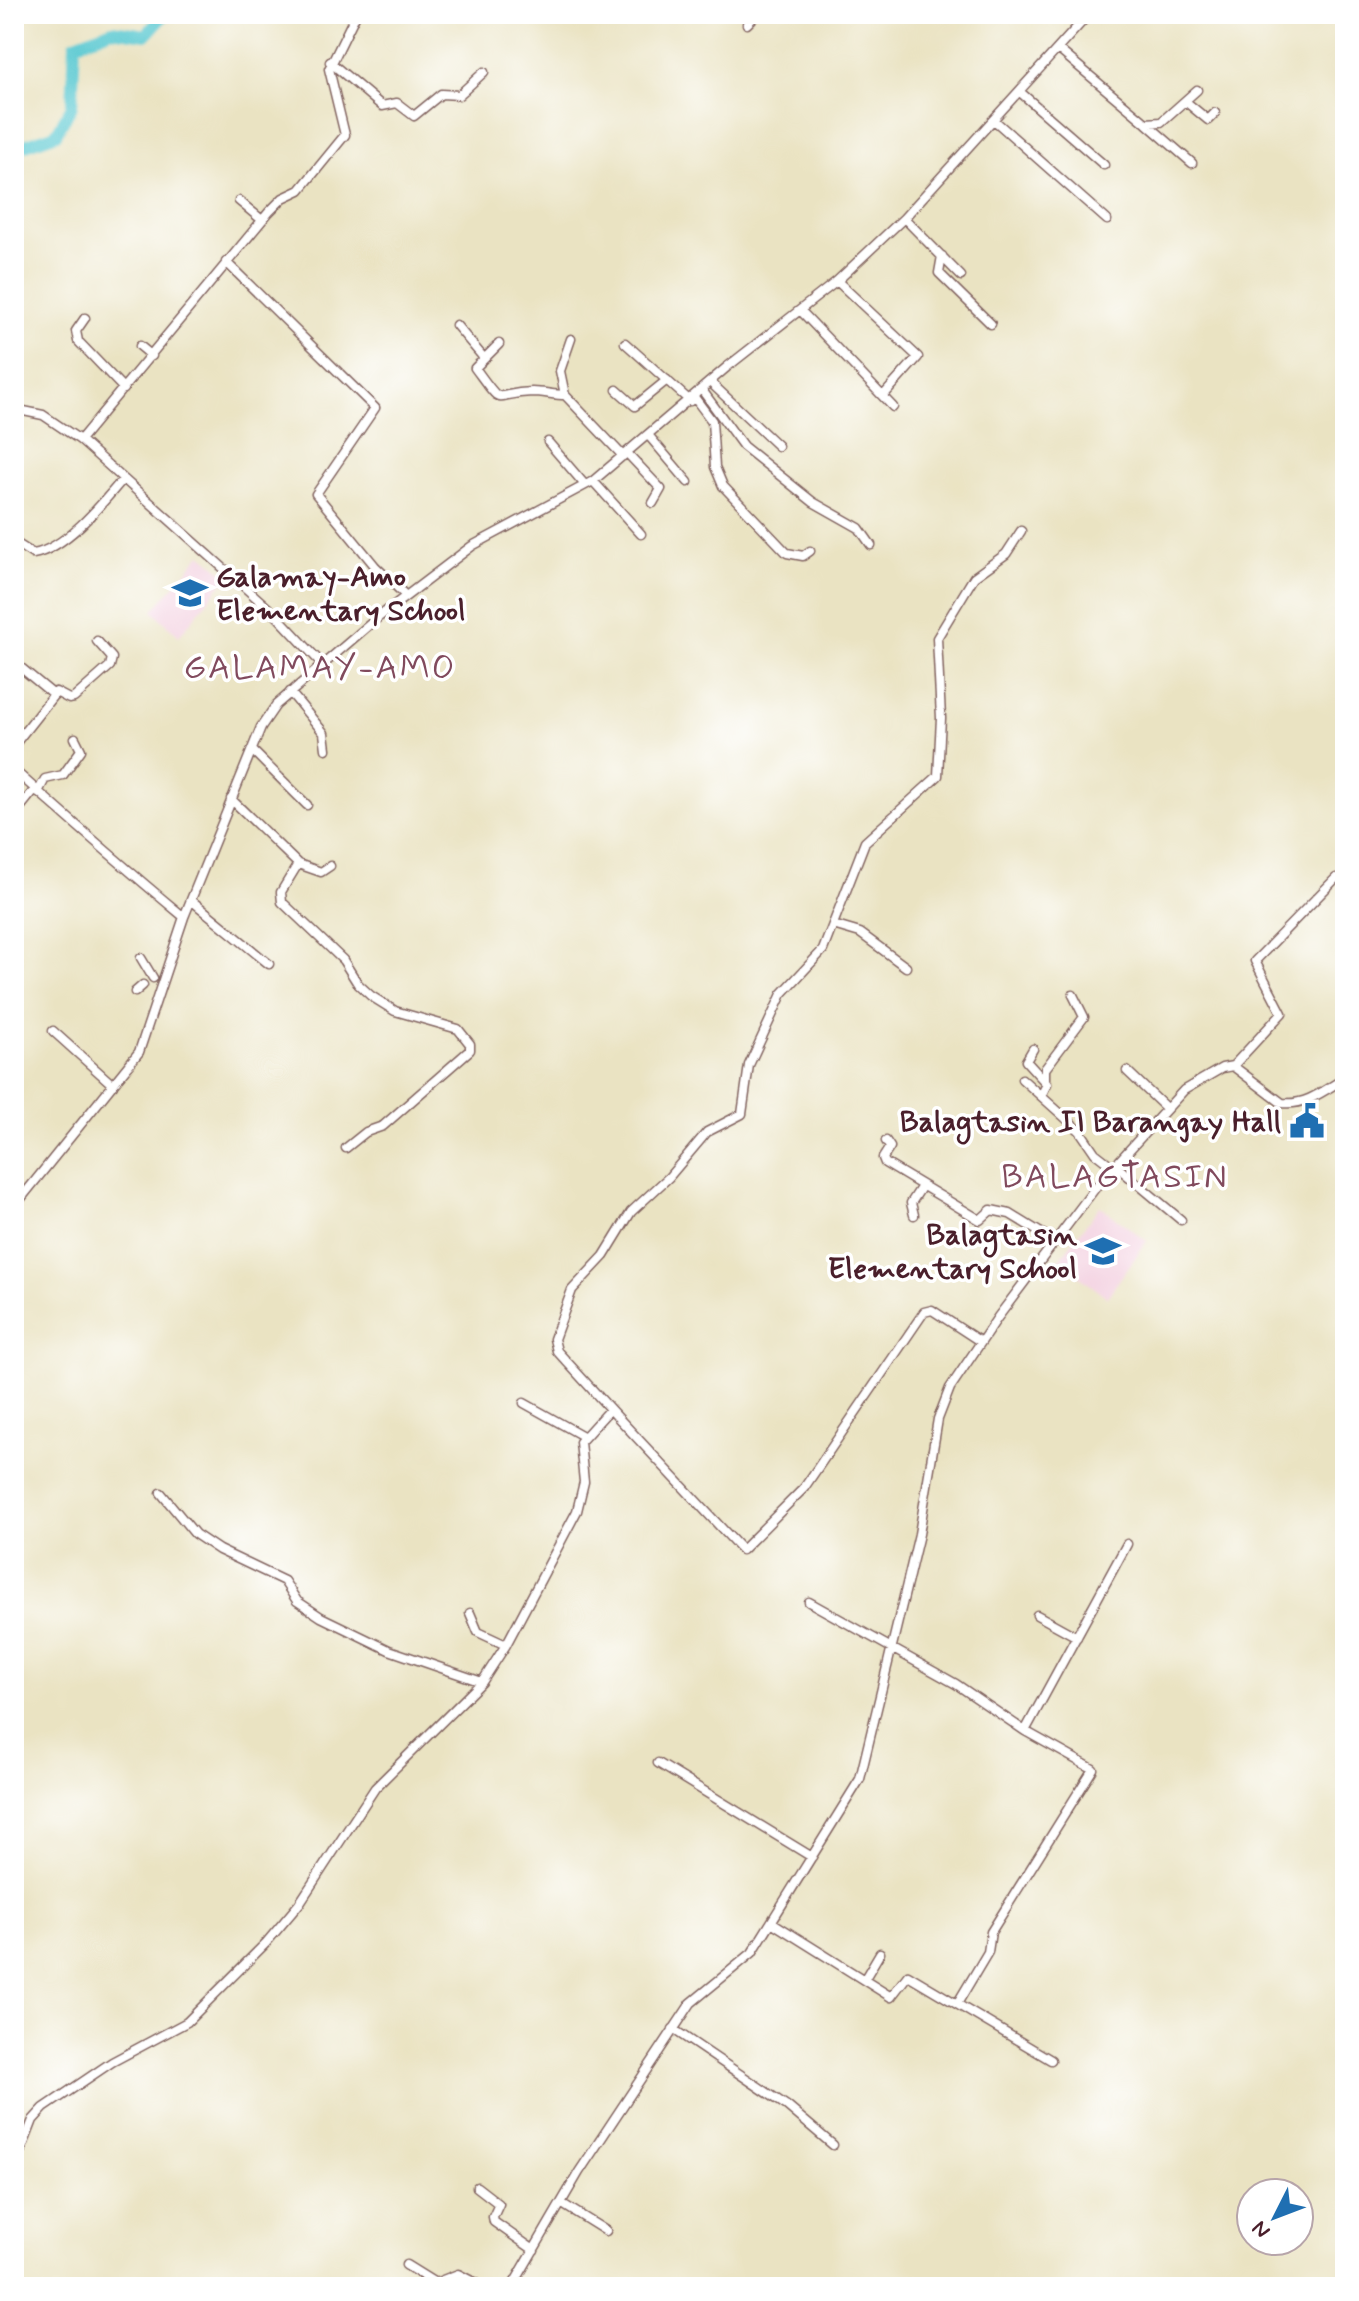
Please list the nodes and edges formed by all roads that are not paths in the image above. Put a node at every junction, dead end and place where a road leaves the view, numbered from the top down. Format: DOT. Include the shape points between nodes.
graph roads {
  1 [pos="356,14"];
  2 [pos="757,14"];
  3 [pos="1089,14"];
  4 [pos="747,24"];
  5 [pos="1058,49"];
  6 [pos="330,62"];
  7 [pos="484,72"];
  8 [pos="1197,90"];
  9 [pos="1020,92"];
  10 [pos="1185,101"];
  11 [pos="1215,113"];
  12 [pos="994,120"];
  13 [pos="1146,123"];
  14 [pos="1192,163"];
  15 [pos="1104,165"];
  16 [pos="239,201"];
  17 [pos="904,218"];
  18 [pos="262,220"];
  19 [pos="1107,220"];
  20 [pos="942,256"];
  21 [pos="226,262"];
  22 [pos="961,276"];
  23 [pos="837,281"];
  24 [pos="800,310"];
  25 [pos="85,318"];
  26 [pos="991,324"];
  27 [pos="456,325"];
  28 [pos="571,339"];
  29 [pos="625,343"];
  30 [pos="499,344"];
  31 [pos="140,346"];
  32 [pos="152,356"];
  33 [pos="483,357"];
  34 [pos="667,380"];
  35 [pos="710,382"];
  36 [pos="124,389"];
  37 [pos="617,390"];
  38 [pos="565,395"];
  39 [pos="695,396"];
  40 [pos="883,396"];
  41 [pos="893,407"];
  42 [pos="14,409"];
  43 [pos="649,436"];
  44 [pos="80,440"];
  45 [pos="548,442"];
  46 [pos="778,446"];
  47 [pos="625,454"];
  48 [pos="123,479"];
  49 [pos="688,482"];
  50 [pos="589,483"];
  51 [pos="653,503"];
  52 [pos="1021,531"];
  53 [pos="641,534"];
  54 [pos="15,541"];
  55 [pos="871,545"];
  56 [pos="810,551"];
  57 [pos="406,596"];
  58 [pos="97,641"];
  59 [pos="14,662"];
  60 [pos="322,664"];
  61 [pos="290,692"];
  62 [pos="54,695"];
  63 [pos="75,738"];
  64 [pos="14,745"];
  65 [pos="326,749"];
  66 [pos="252,750"];
  67 [pos="14,770"];
  68 [pos="37,791"];
  69 [pos="231,799"];
  70 [pos="307,805"];
  71 [pos="14,815"];
  72 [pos="298,864"];
  73 [pos="330,866"];
  74 [pos="1336,878"];
  75 [pos="191,900"];
  76 [pos="184,917"];
  77 [pos="833,925"];
  78 [pos="141,958"];
  79 [pos="269,964"];
  80 [pos="906,967"];
  81 [pos="148,981"];
  82 [pos="163,981"];
  83 [pos="135,992"];
  84 [pos="1073,995"];
  85 [pos="53,1031"];
  86 [pos="1033,1049"];
  87 [pos="1233,1066"];
  88 [pos="1127,1071"];
  89 [pos="1345,1078"];
  90 [pos="1022,1079"];
  91 [pos="1045,1080"];
  92 [pos="113,1085"];
  93 [pos="1041,1096"];
  94 [pos="1166,1108"];
  95 [pos="886,1141"];
  96 [pos="346,1148"];
  97 [pos="1114,1166"];
  98 [pos="922,1186"];
  99 [pos="14,1207"];
  100 [pos="914,1215"];
  101 [pos="1181,1220"];
  102 [pos="1054,1241"];
  103 [pos="981,1342"];
  104 [pos="524,1403"];
  105 [pos="610,1409"];
  106 [pos="583,1436"];
  107 [pos="161,1493"];
  108 [pos="1127,1544"];
  109 [pos="809,1602"];
  110 [pos="470,1613"];
  111 [pos="1037,1615"];
  112 [pos="1077,1637"];
  113 [pos="506,1645"];
  114 [pos="890,1646"];
  115 [pos="482,1682"];
  116 [pos="1025,1731"];
  117 [pos="658,1763"];
  118 [pos="812,1857"];
  119 [pos="773,1923"];
  120 [pos="880,1953"];
  121 [pos="864,1980"];
  122 [pos="957,2004"];
  123 [pos="673,2029"];
  124 [pos="1051,2060"];
  125 [pos="833,2145"];
  126 [pos="14,2169"];
  127 [pos="477,2187"];
  128 [pos="561,2203"];
  129 [pos="606,2231"];
  130 [pos="534,2250"];
  131 [pos="406,2265"];
  132 [pos="483,2287"];
  133 [pos="512,2287"];
  1 -- 6 [label="street"];
  2 -- 4 [label="street"];
  3 -- 5 [label="street"];
  5 -- 9 [label="street"];
  5 -- 13 [label="street"];
  6 -- 7 [label="street" via="382,106 395,102 414,116 438,95 459,95"];
  6 -- 18 [label="street" via="345,135 300,190 283,198"];
  8 -- 10 [label="street"];
  9 -- 12 [label="street"];
  9 -- 15 [label="street"];
  10 -- 11 [label="street" via="1208,120"];
  10 -- 13 [label="street" via="1161,122"];
  12 -- 17 [label="street"];
  12 -- 19 [label="street"];
  13 -- 14 [label="street"];
  16 -- 18 [label="street"];
  17 -- 20 [label="street"];
  17 -- 23 [label="street"];
  18 -- 21 [label="street"];
  20 -- 22 [label="street"];
  20 -- 26 [label="street" via="939,273"];
  21 -- 32 [label="street"];
  21 -- 57 [label="street" via="375,408 316,494"];
  23 -- 24 [label="street"];
  23 -- 40 [label="street" via="918,357"];
  24 -- 35 [label="street"];
  24 -- 40 [label="street"];
  25 -- 36 [label="street" via="76,331 78,341"];
  27 -- 33 [label="street"];
  28 -- 38 [label="street" via="560,371"];
  29 -- 34 [label="street"];
  30 -- 33 [label="street"];
  31 -- 32 [label="street"];
  32 -- 36 [label="street"];
  33 -- 38 [label="street" via="475,368 499,398 530,392"];
  34 -- 37 [label="street" via="635,406"];
  34 -- 39 [label="street"];
  35 -- 39 [label="street"];
  35 -- 46 [label="street"];
  36 -- 44 [label="street"];
  38 -- 47 [label="street"];
  39 -- 43 [label="street"];
  39 -- 55 [label="street" via="743,446 813,502 859,528"];
  39 -- 56 [label="street" via="712,421 715,467 723,486 787,553 803,556"];
  40 -- 41 [label="street"];
  42 -- 44 [label="street" via="43,415"];
  43 -- 47 [label="street"];
  43 -- 49 [label="street"];
  44 -- 48 [label="street"];
  45 -- 50 [label="street"];
  47 -- 50 [label="street"];
  47 -- 51 [label="street" via="661,489"];
  48 -- 54 [label="street" via="96,511 48,549 33,554"];
  48 -- 60 [label="street" via="277,616"];
  50 -- 53 [label="street"];
  50 -- 57 [label="street" via="472,546"];
  52 -- 77 [label="street" via="1006,554 974,577 937,638 938,776 865,842"];
  57 -- 60 [label="street"];
  58 -- 62 [label="street" via="112,658 110,666 74,698 58,691"];
  59 -- 62 [label="street"];
  60 -- 61 [label="street"];
  61 -- 65 [label="street" via="324,733"];
  61 -- 66 [label="street" via="267,715"];
  62 -- 64 [label="street"];
  63 -- 68 [label="street" via="81,750 66,773 45,779"];
  66 -- 69 [label="street"];
  66 -- 70 [label="street"];
  67 -- 68 [label="street"];
  68 -- 71 [label="street"];
  68 -- 76 [label="street"];
  69 -- 72 [label="street"];
  69 -- 75 [label="street"];
  72 -- 73 [label="street" via="321,872"];
  72 -- 96 [label="street" via="281,892 282,902 343,960 362,989 395,1011 458,1029 471,1047 383,1126"];
  74 -- 87 [label="street" via="1255,961 1282,1013"];
  75 -- 76 [label="street"];
  75 -- 79 [label="street"];
  76 -- 82 [label="street"];
  77 -- 80 [label="street" via="860,933"];
  77 -- 105 [label="street" via="819,958 788,987 775,1008 749,1065 742,1114 700,1138 631,1212 604,1256 572,1290 554,1339 557,1351"];
  78 -- 81 [label="street"];
  81 -- 82 [label="street"];
  81 -- 83 [label="street"];
  82 -- 92 [label="street" via="144,1042"];
  84 -- 91 [label="street" via="1084,1017 1045,1069"];
  85 -- 92 [label="street"];
  86 -- 91 [label="street" via="1026,1061"];
  87 -- 89 [label="street" via="1290,1104"];
  87 -- 94 [label="street" via="1204,1077"];
  88 -- 94 [label="street"];
  90 -- 93 [label="street"];
  91 -- 93 [label="street" via="1048,1086"];
  92 -- 99 [label="street"];
  93 -- 97 [label="street"];
  94 -- 97 [label="street"];
  95 -- 98 [label="street" via="890,1147 885,1163"];
  97 -- 101 [label="street"];
  97 -- 102 [label="street"];
  98 -- 100 [label="street" via="911,1203"];
  98 -- 102 [label="street" via="980,1220 991,1210 1010,1214"];
  102 -- 103 [label="street"];
  103 -- 105 [label="street" via="932,1310 924,1312 804,1488 742,1550"];
  103 -- 114 [label="street" via="950,1388 938,1419 919,1534"];
  104 -- 106 [label="street"];
  105 -- 106 [label="street"];
  106 -- 113 [label="street" via="580,1503"];
  107 -- 115 [label="street" via="195,1534 284,1581 297,1601 321,1617 389,1650"];
  108 -- 112 [label="street"];
  109 -- 114 [label="street"];
  110 -- 113 [label="street" via="478,1632"];
  111 -- 112 [label="street"];
  112 -- 116 [label="street"];
  113 -- 115 [label="street"];
  114 -- 116 [label="street"];
  114 -- 118 [label="street" via="860,1779"];
  115 -- 126 [label="street" via="375,1788 299,1904 266,1943 187,2022 44,2108 33,2120"];
  116 -- 122 [label="street" via="1089,1765 1093,1773 991,1932 988,1952"];
  117 -- 118 [label="street"];
  118 -- 119 [label="street"];
  119 -- 121 [label="street"];
  119 -- 123 [label="street" via="752,1953 699,1994"];
  120 -- 121 [label="street"];
  121 -- 122 [label="street" via="891,1997 908,1975"];
  122 -- 124 [label="street"];
  123 -- 125 [label="street" via="787,2106"];
  123 -- 128 [label="street"];
  127 -- 130 [label="street" via="499,2204 494,2222"];
  128 -- 129 [label="street"];
  128 -- 130 [label="street"];
  130 -- 133 [label="street"];
  131 -- 132 [label="street" via="435,2283 458,2274"];
}
